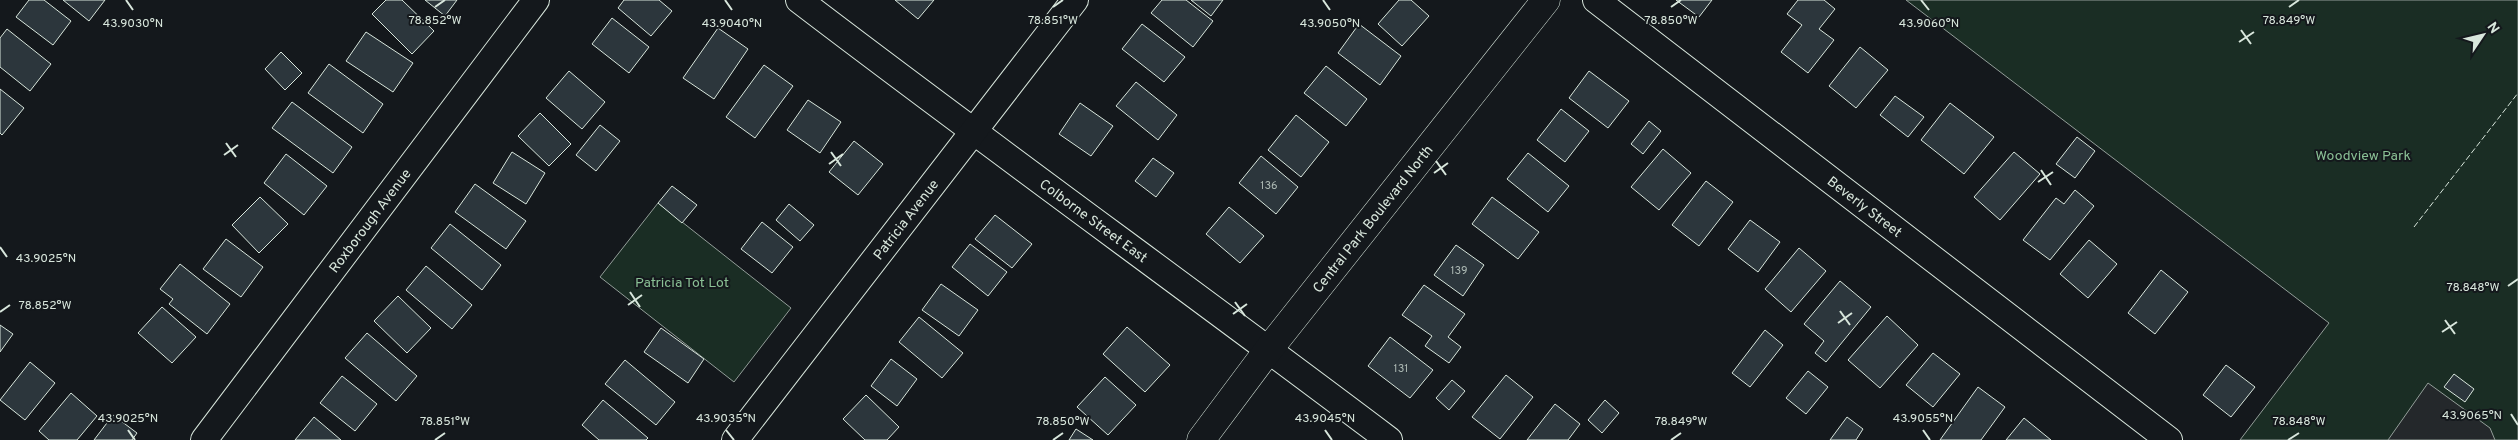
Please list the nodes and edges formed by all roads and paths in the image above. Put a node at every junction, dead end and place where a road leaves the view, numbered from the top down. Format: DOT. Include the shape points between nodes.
graph roads {
  1 [pos="536,0"];
  2 [pos="799,0"];
  3 [pos="1075,0"];
  4 [pos="1546,0"];
  5 [pos="1596,0"];
  6 [pos="973,133"];
  7 [pos="1269,350"];
  8 [pos="204,440"];
  9 [pos="735,440"];
  10 [pos="1201,440"];
  11 [pos="1389,440"];
  12 [pos="2169,440"];
  1 -- 8 [label="street, Roxborough Avenue"];
  2 -- 6 [label="street, Colborne Street East"];
  3 -- 6 [label="street, Patricia Avenue"];
  4 -- 7 [label="street, Central Park Boulevard North"];
  5 -- 12 [label="street, Beverly Street"];
  6 -- 7 [label="street, Colborne Street East"];
  6 -- 9 [label="street, Patricia Avenue"];
  7 -- 10 [label="street, Central Park Boulevard North"];
  7 -- 11 [label="street, Colborne Street East"];
}
